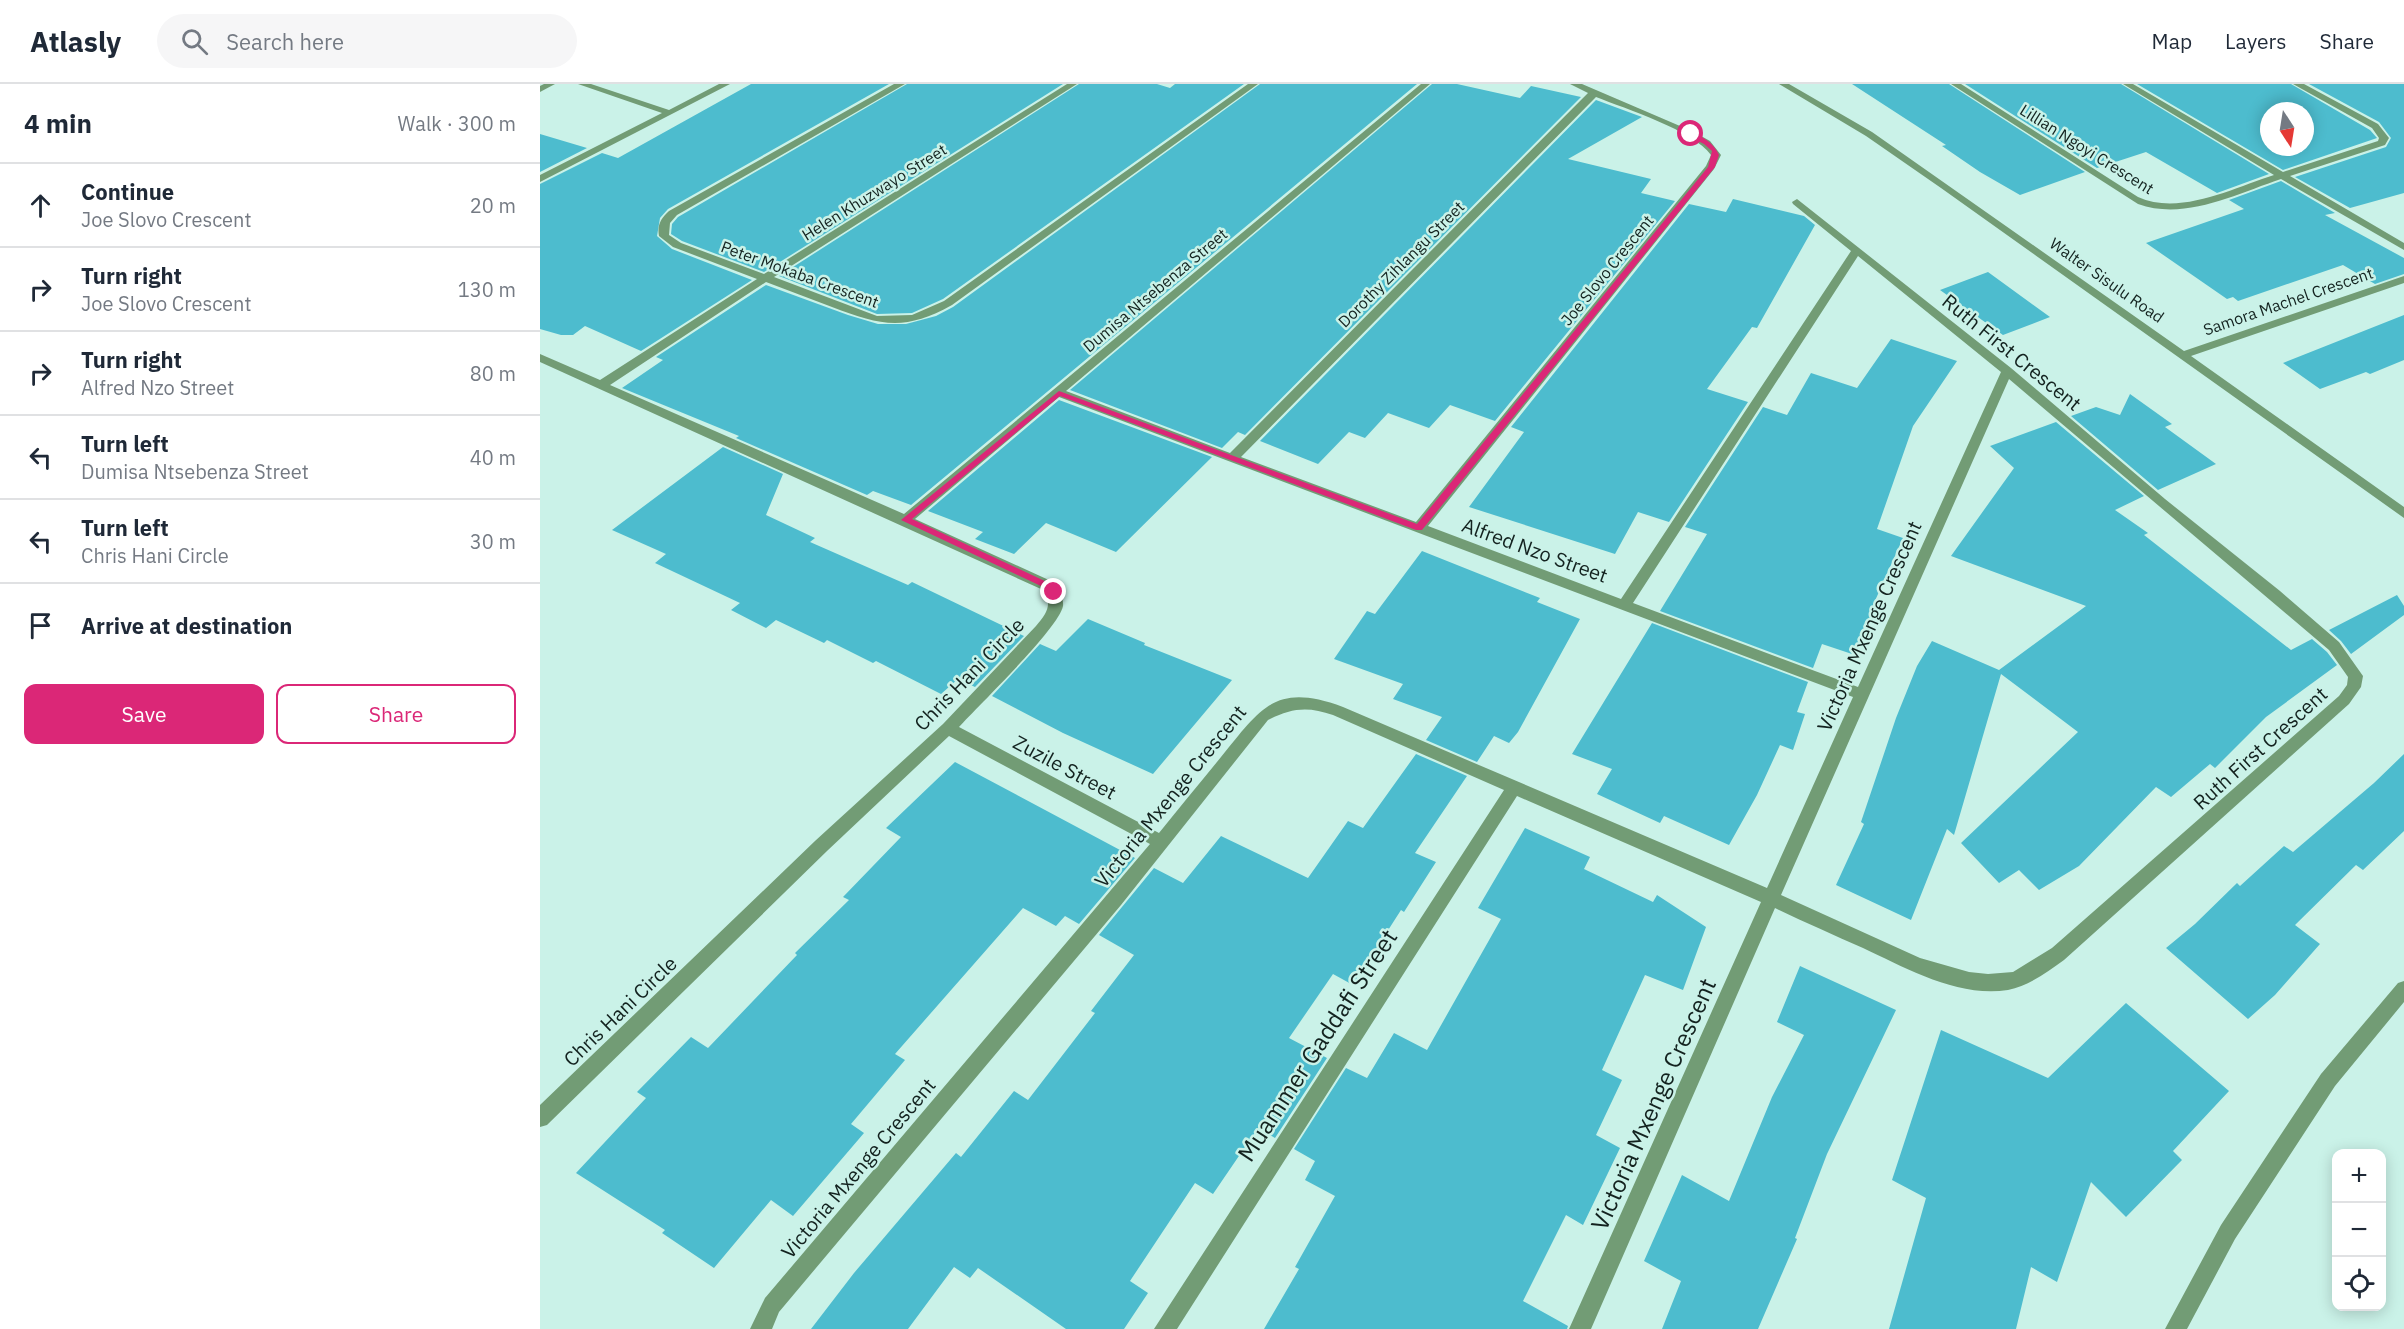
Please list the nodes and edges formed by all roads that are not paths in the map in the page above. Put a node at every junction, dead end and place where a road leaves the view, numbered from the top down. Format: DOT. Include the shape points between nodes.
graph roads {
  1 [pos="551,84"];
  2 [pos="582,84"];
  3 [pos="726,84"];
  4 [pos="901,84"];
  5 [pos="1073,84"];
  6 [pos="1254,84"];
  7 [pos="1426,84"];
  8 [pos="1574,84"];
  9 [pos="1784,84"];
  10 [pos="1955,84"];
  11 [pos="2127,84"];
  12 [pos="2317,84"];
  13 [pos="2301,86"];
  14 [pos="540,89"];
  15 [pos="1594,93"];
  16 [pos="670,113"];
  17 [pos="2284,175"];
  18 [pos="540,179"];
  19 [pos="1797,202"];
  20 [pos="2404,247"];
  21 [pos="1856,251"];
  22 [pos="767,277"];
  23 [pos="2404,279"];
  24 [pos="2183,355"];
  25 [pos="540,358"];
  26 [pos="2007,371"];
  27 [pos="601,385"];
  28 [pos="1059,393"];
  29 [pos="1232,458"];
  30 [pos="2404,513"];
  31 [pos="906,520"];
  32 [pos="1419,528"];
  33 [pos="1625,604"];
  34 [pos="1863,695"];
  35 [pos="948,728"];
  36 [pos="1513,789"];
  37 [pos="1162,843"];
  38 [pos="1771,898"];
  39 [pos="2404,989"];
  40 [pos="540,1118"];
  41 [pos="761,1329"];
  42 [pos="1165,1329"];
  43 [pos="1580,1329"];
  44 [pos="2176,1329"];
  1 -- 14 [label="street"];
  2 -- 16 [label="street"];
  3 -- 16 [label="street"];
  4 -- 22 [label="street, Peter Mokaba Crescent" via="665,220 664,236 677,245"];
  5 -- 22 [label="street, Helen Khuzwayo Street"];
  6 -- 22 [label="street, Peter Mokaba Crescent" via="948,303 919,318 875,319"];
  7 -- 28 [label="street, Dumisa Ntsebenza Street"];
  8 -- 15 [label="street, Joe Slovo Crescent"];
  9 -- 24 [label="street, Walter Sisulu Road" via="1869,134"];
  10 -- 17 [label="street, Lillian Ngoyi Crescent" via="2148,206 2164,209 2191,205"];
  11 -- 17 [label="street"];
  12 -- 13 [label="street"];
  13 -- 17 [label="street, Lillian Ngoyi Crescent" via="2375,126 2384,138 2369,149"];
  15 -- 29 [label="street, Dorothy Zihlangu Street"];
  15 -- 32 [label="street, Joe Slovo Crescent" via="1707,143 1716,155 1711,167"];
  16 -- 18 [label="street"];
  17 -- 20 [label="street"];
  19 -- 21 [label="street, Ruth First Crescent"];
  21 -- 26 [label="street, Ruth First Crescent"];
  21 -- 33 [label="street"];
  22 -- 27 [label="street, Helen Khuzwayo Street"];
  23 -- 24 [label="street, Samora Machel Crescent"];
  24 -- 30 [label="street, Walter Sisulu Road"];
  25 -- 27 [label="street, Chris Hani Circle"];
  26 -- 34 [label="street, Victoria Mxenge Crescent"];
  26 -- 38 [label="street, Ruth First Crescent" via="2334,646 2356,676 2354,687 2058,954 2008,982 1978,982 1947,974"];
  27 -- 31 [label="street, Chris Hani Circle"];
  28 -- 29 [label="street, Alfred Nzo Street"];
  28 -- 31 [label="street, Dumisa Ntsebenza Street"];
  29 -- 32 [label="street, Alfred Nzo Street"];
  31 -- 35 [label="street, Chris Hani Circle" via="1046,585 1057,602 1041,630"];
  32 -- 33 [label="street, Alfred Nzo Street"];
  33 -- 34 [label="street, Alfred Nzo Street"];
  34 -- 38 [label="street, Victoria Mxenge Crescent"];
  35 -- 37 [label="street, Zuzile Street"];
  35 -- 40 [label="street, Chris Hani Circle"];
  36 -- 37 [label="street, Victoria Mxenge Crescent" via="1328,707 1304,701 1263,716"];
  36 -- 38 [label="street, Victoria Mxenge Crescent"];
  36 -- 42 [label="street, Muammer Gaddafi Street"];
  37 -- 41 [label="street, Victoria Mxenge Crescent" via="772,1305"];
  38 -- 43 [label="street, Victoria Mxenge Crescent"];
  39 -- 44 [label="street" via="2328,1080 2228,1232"];
}
